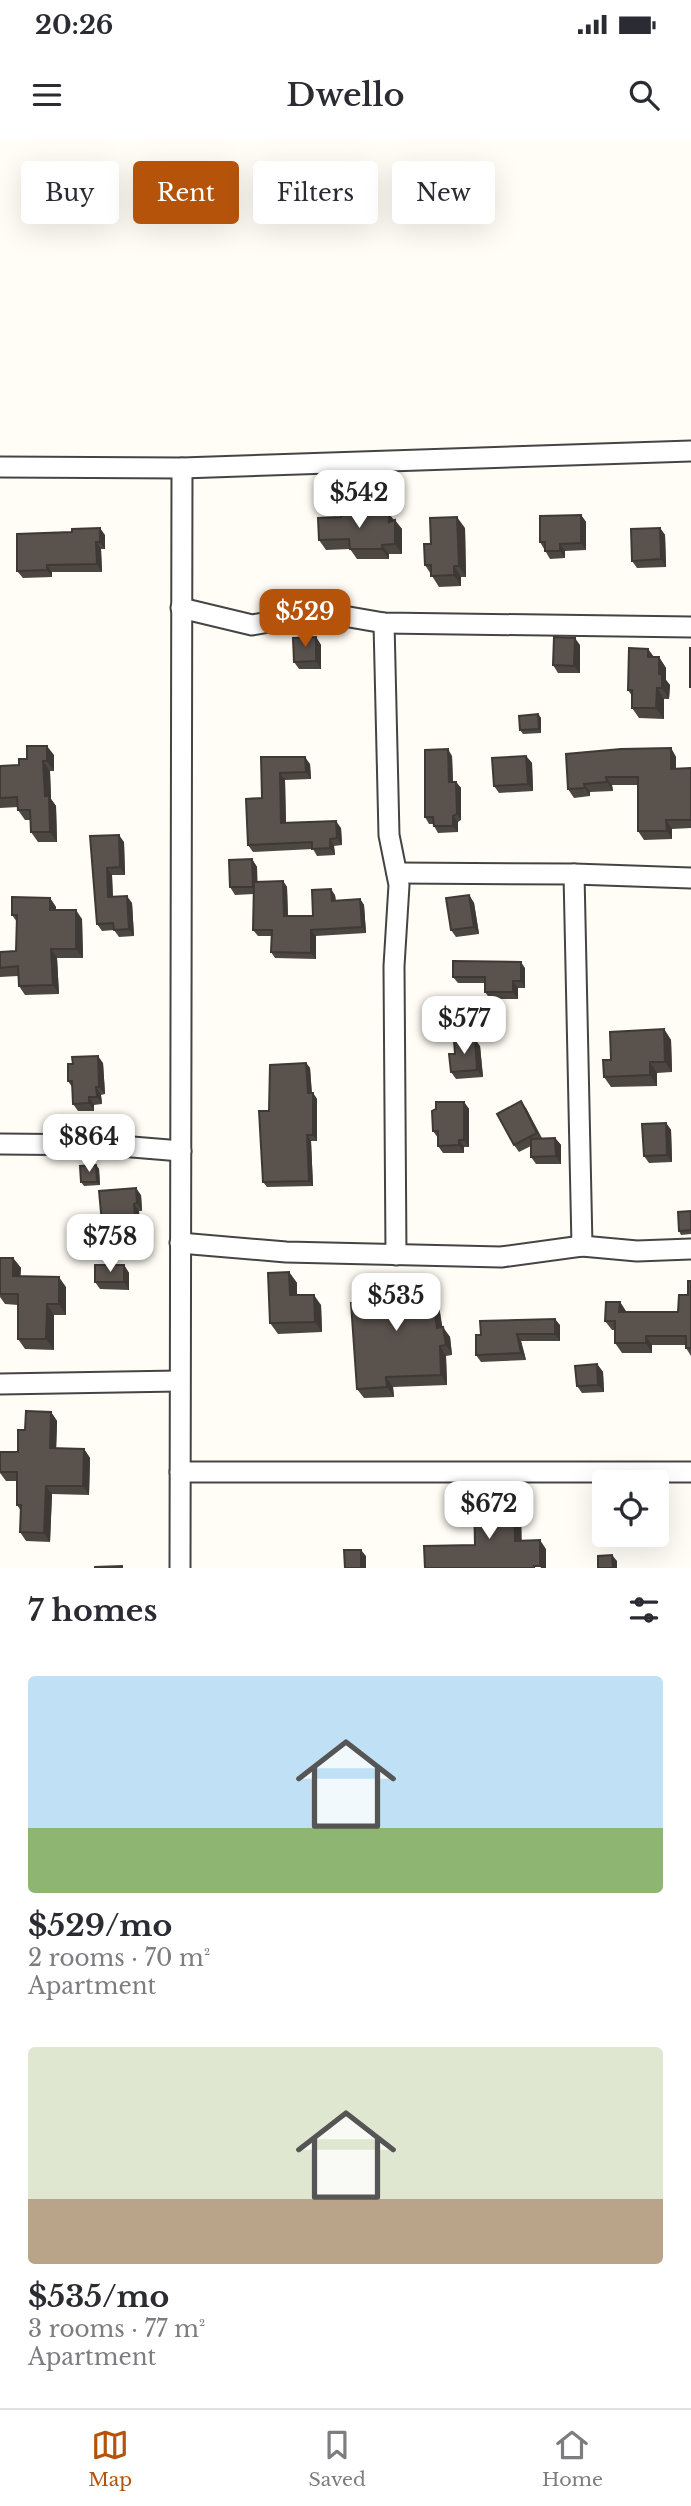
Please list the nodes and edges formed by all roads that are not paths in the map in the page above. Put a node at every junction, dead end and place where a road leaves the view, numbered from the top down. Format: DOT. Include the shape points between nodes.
graph roads {
  1 [pos="691,451"];
  2 [pos="1,464"];
  3 [pos="182,468"];
  4 [pos="181,608"];
  5 [pos="384,623"];
  6 [pos="691,627"];
  7 [pos="397,873"];
  8 [pos="574,874"];
  9 [pos="691,878"];
  10 [pos="0,1144"];
  11 [pos="181,1151"];
  12 [pos="180,1243"];
  13 [pos="582,1246"];
  14 [pos="691,1249"];
  15 [pos="396,1255"];
  16 [pos="179,1381"];
  17 [pos="0,1384"];
  18 [pos="180,1472"];
  19 [pos="691,1472"];
  20 [pos="180,1568"];
  1 -- 3 [label="street"];
  2 -- 3 [label="street"];
  3 -- 4 [label="street"];
  4 -- 5 [label="street" via="252,625 332,614"];
  4 -- 11 [label="street"];
  5 -- 6 [label="street"];
  5 -- 7 [label="street" via="389,835"];
  7 -- 8 [label="street"];
  7 -- 15 [label="street"];
  8 -- 9 [label="street"];
  8 -- 13 [label="street"];
  10 -- 11 [label="street"];
  11 -- 12 [label="street"];
  12 -- 15 [label="street"];
  12 -- 16 [label="street"];
  13 -- 14 [label="street" via="636,1251"];
  13 -- 15 [label="street" via="501,1257"];
  16 -- 17 [label="street"];
  16 -- 18 [label="street"];
  18 -- 19 [label="street"];
  18 -- 20 [label="street"];
}
